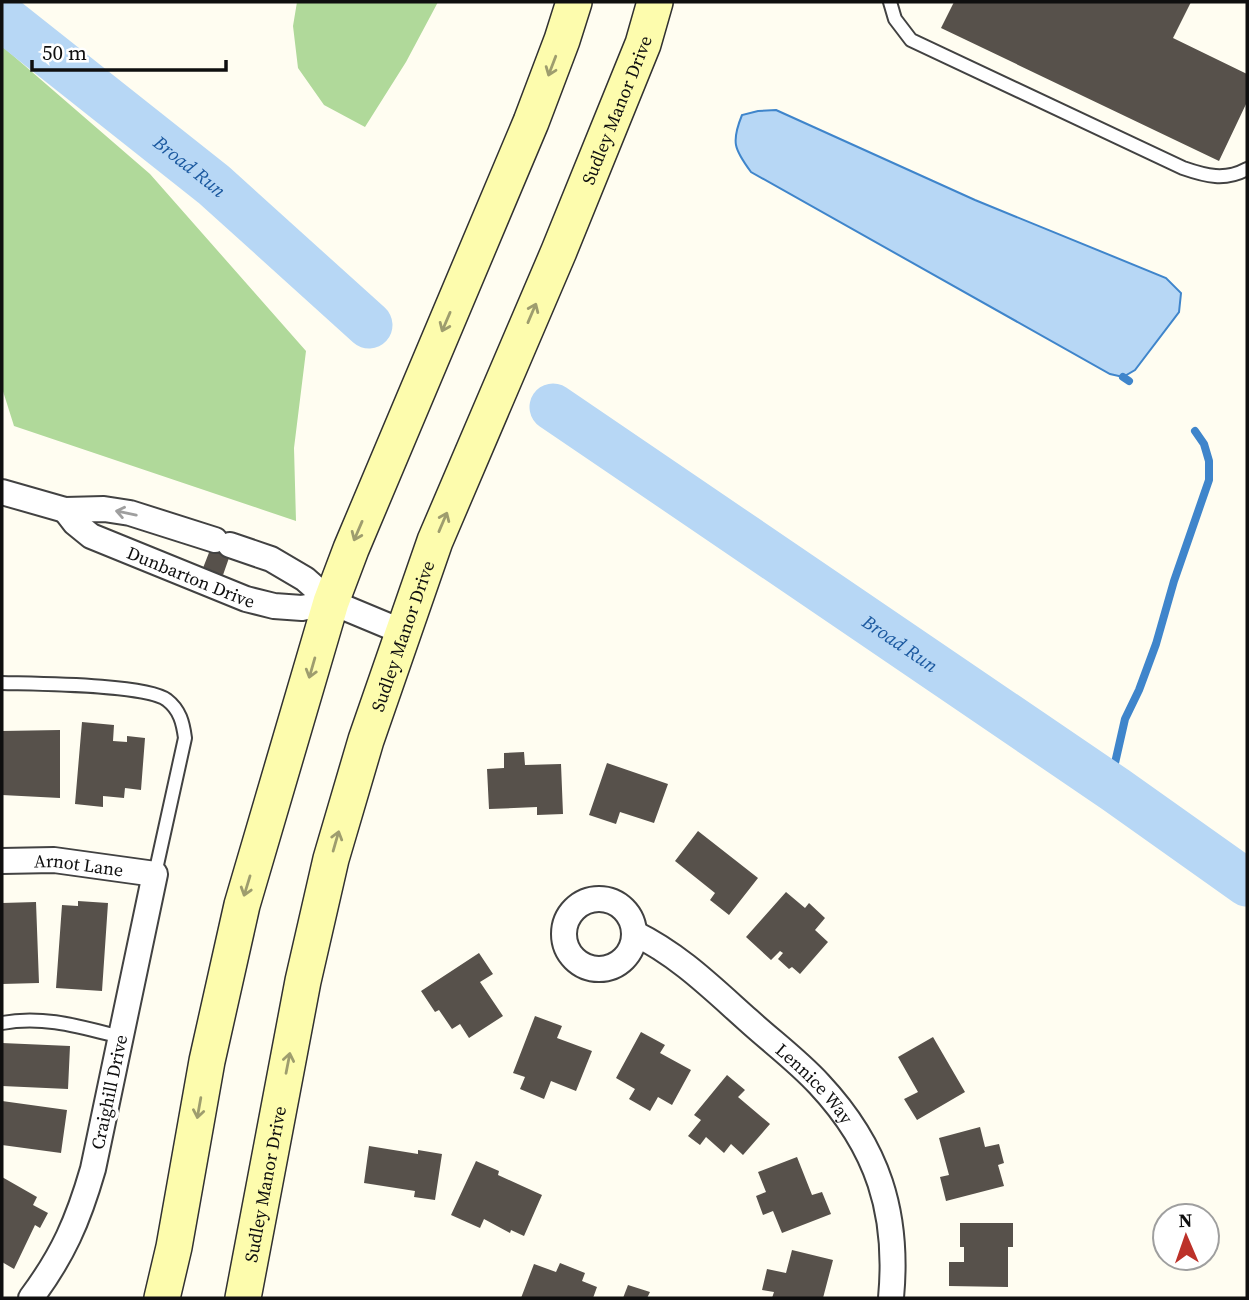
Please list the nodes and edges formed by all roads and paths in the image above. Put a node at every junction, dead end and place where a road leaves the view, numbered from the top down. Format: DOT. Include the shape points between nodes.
graph roads {
  1 [pos="574,2"];
  2 [pos="655,2"];
  3 [pos="890,2"];
  4 [pos="1247,169"];
  5 [pos="2,492"];
  6 [pos="65,510"];
  7 [pos="178,528"];
  8 [pos="271,559"];
  9 [pos="331,602"];
  10 [pos="403,632"];
  11 [pos="2,682"];
  12 [pos="2,861"];
  13 [pos="155,874"];
  14 [pos="634,933"];
  15 [pos="2,1023"];
  16 [pos="121,1037"];
  17 [pos="31,1298"];
  18 [pos="162,1298"];
  19 [pos="243,1298"];
  20 [pos="891,1298"];
  1 -- 9 [label="main road, one-way" via="531,122"];
  10 -- 2 [label="main road, Sudley Manor Drive, one-way" via="435,541 643,44"];
  3 -- 4 [label="lane" via="895,19 911,40 1183,168 1210,178"];
  5 -- 6 [label="street, Dunbarton Drive"];
  7 -- 6 [label="street, Dunbarton Drive, one-way" via="104,509"];
  6 -- 9 [label="street, Dunbarton Drive" via="91,536 246,599 302,608"];
  7 -- 8 [label="street, Dunbarton Drive"];
  7 -- 8 [label="street, Dunbarton Drive" via="222,525 255,538"];
  8 -- 9 [label="street, Dunbarton Drive" via="305,579"];
  9 -- 10 [label="street, Dunbarton Drive"];
  9 -- 18 [label="main road, one-way" via="242,905"];
  19 -- 10 [label="main road, Sudley Manor Drive, one-way" via="331,859"];
  11 -- 13 [label="lane" via="150,692 175,707 185,738"];
  12 -- 13 [label="street, Arnot Lane" via="54,860"];
  13 -- 16 [label="street, Craighill Drive"];
  14 -- 20 [label="street, Lennice Way" via="679,958 818,1082 845,1114 866,1149 891,1219"];
  15 -- 16 [label="lane" via="58,1021"];
  16 -- 17 [label="street, Craighill Drive" via="79,1217 50,1273"];
}
